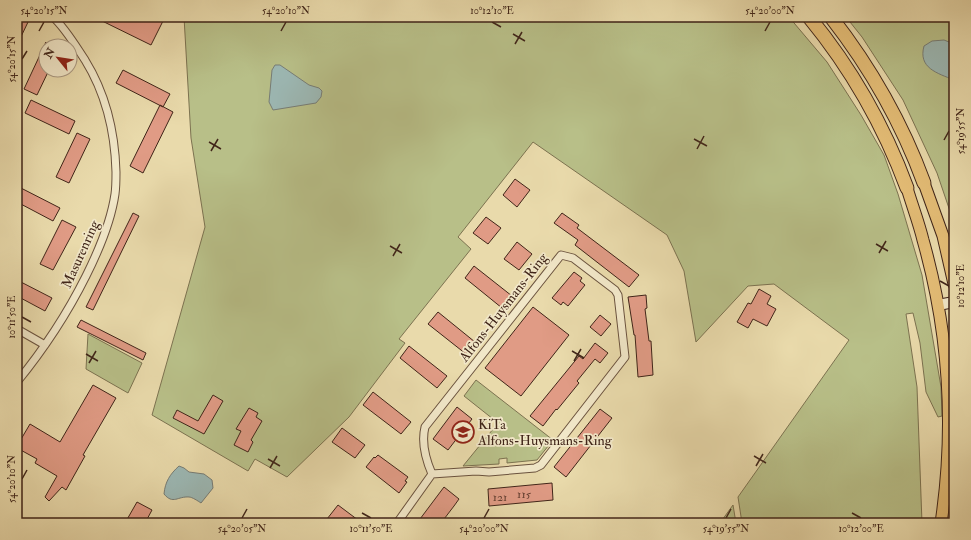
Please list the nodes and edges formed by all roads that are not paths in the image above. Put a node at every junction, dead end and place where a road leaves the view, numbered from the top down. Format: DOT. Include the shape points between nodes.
graph roads {
  1 [pos="52,17"];
  2 [pos="809,17"];
  3 [pos="831,17"];
  4 [pos="924,183"];
  5 [pos="907,188"];
  6 [pos="954,284"];
  7 [pos="954,302"];
  8 [pos="938,305"];
  9 [pos="17,329"];
  10 [pos="45,345"];
  11 [pos="17,382"];
  12 [pos="951,440"];
  13 [pos="432,474"];
  14 [pos="397,523"];
  15 [pos="941,523"];
  1 -- 10 [label="street, Masurenring" via="73,42 102,92 115,157 116,193 98,253 69,309"];
  2 -- 5 [label="highway" via="836,52 873,111 892,149"];
  3 -- 4 [label="highway" via="889,103"];
  4 -- 6 [label="main road" via="943,236"];
  5 -- 8 [label="main road" via="924,241"];
  7 -- 8 [label="main road"];
  8 -- 12 [label="main road" via="948,386"];
  9 -- 10 [label="street"];
  10 -- 11 [label="street, Masurenring"];
  12 -- 15 [label="main road"];
  13 -- 13 [label="street, Alfons-Huysmans-Ring" via="426,460 425,427 561,256 573,258 615,290 618,295 625,357 541,465 535,468 489,472"];
  13 -- 14 [label="street"];
}
